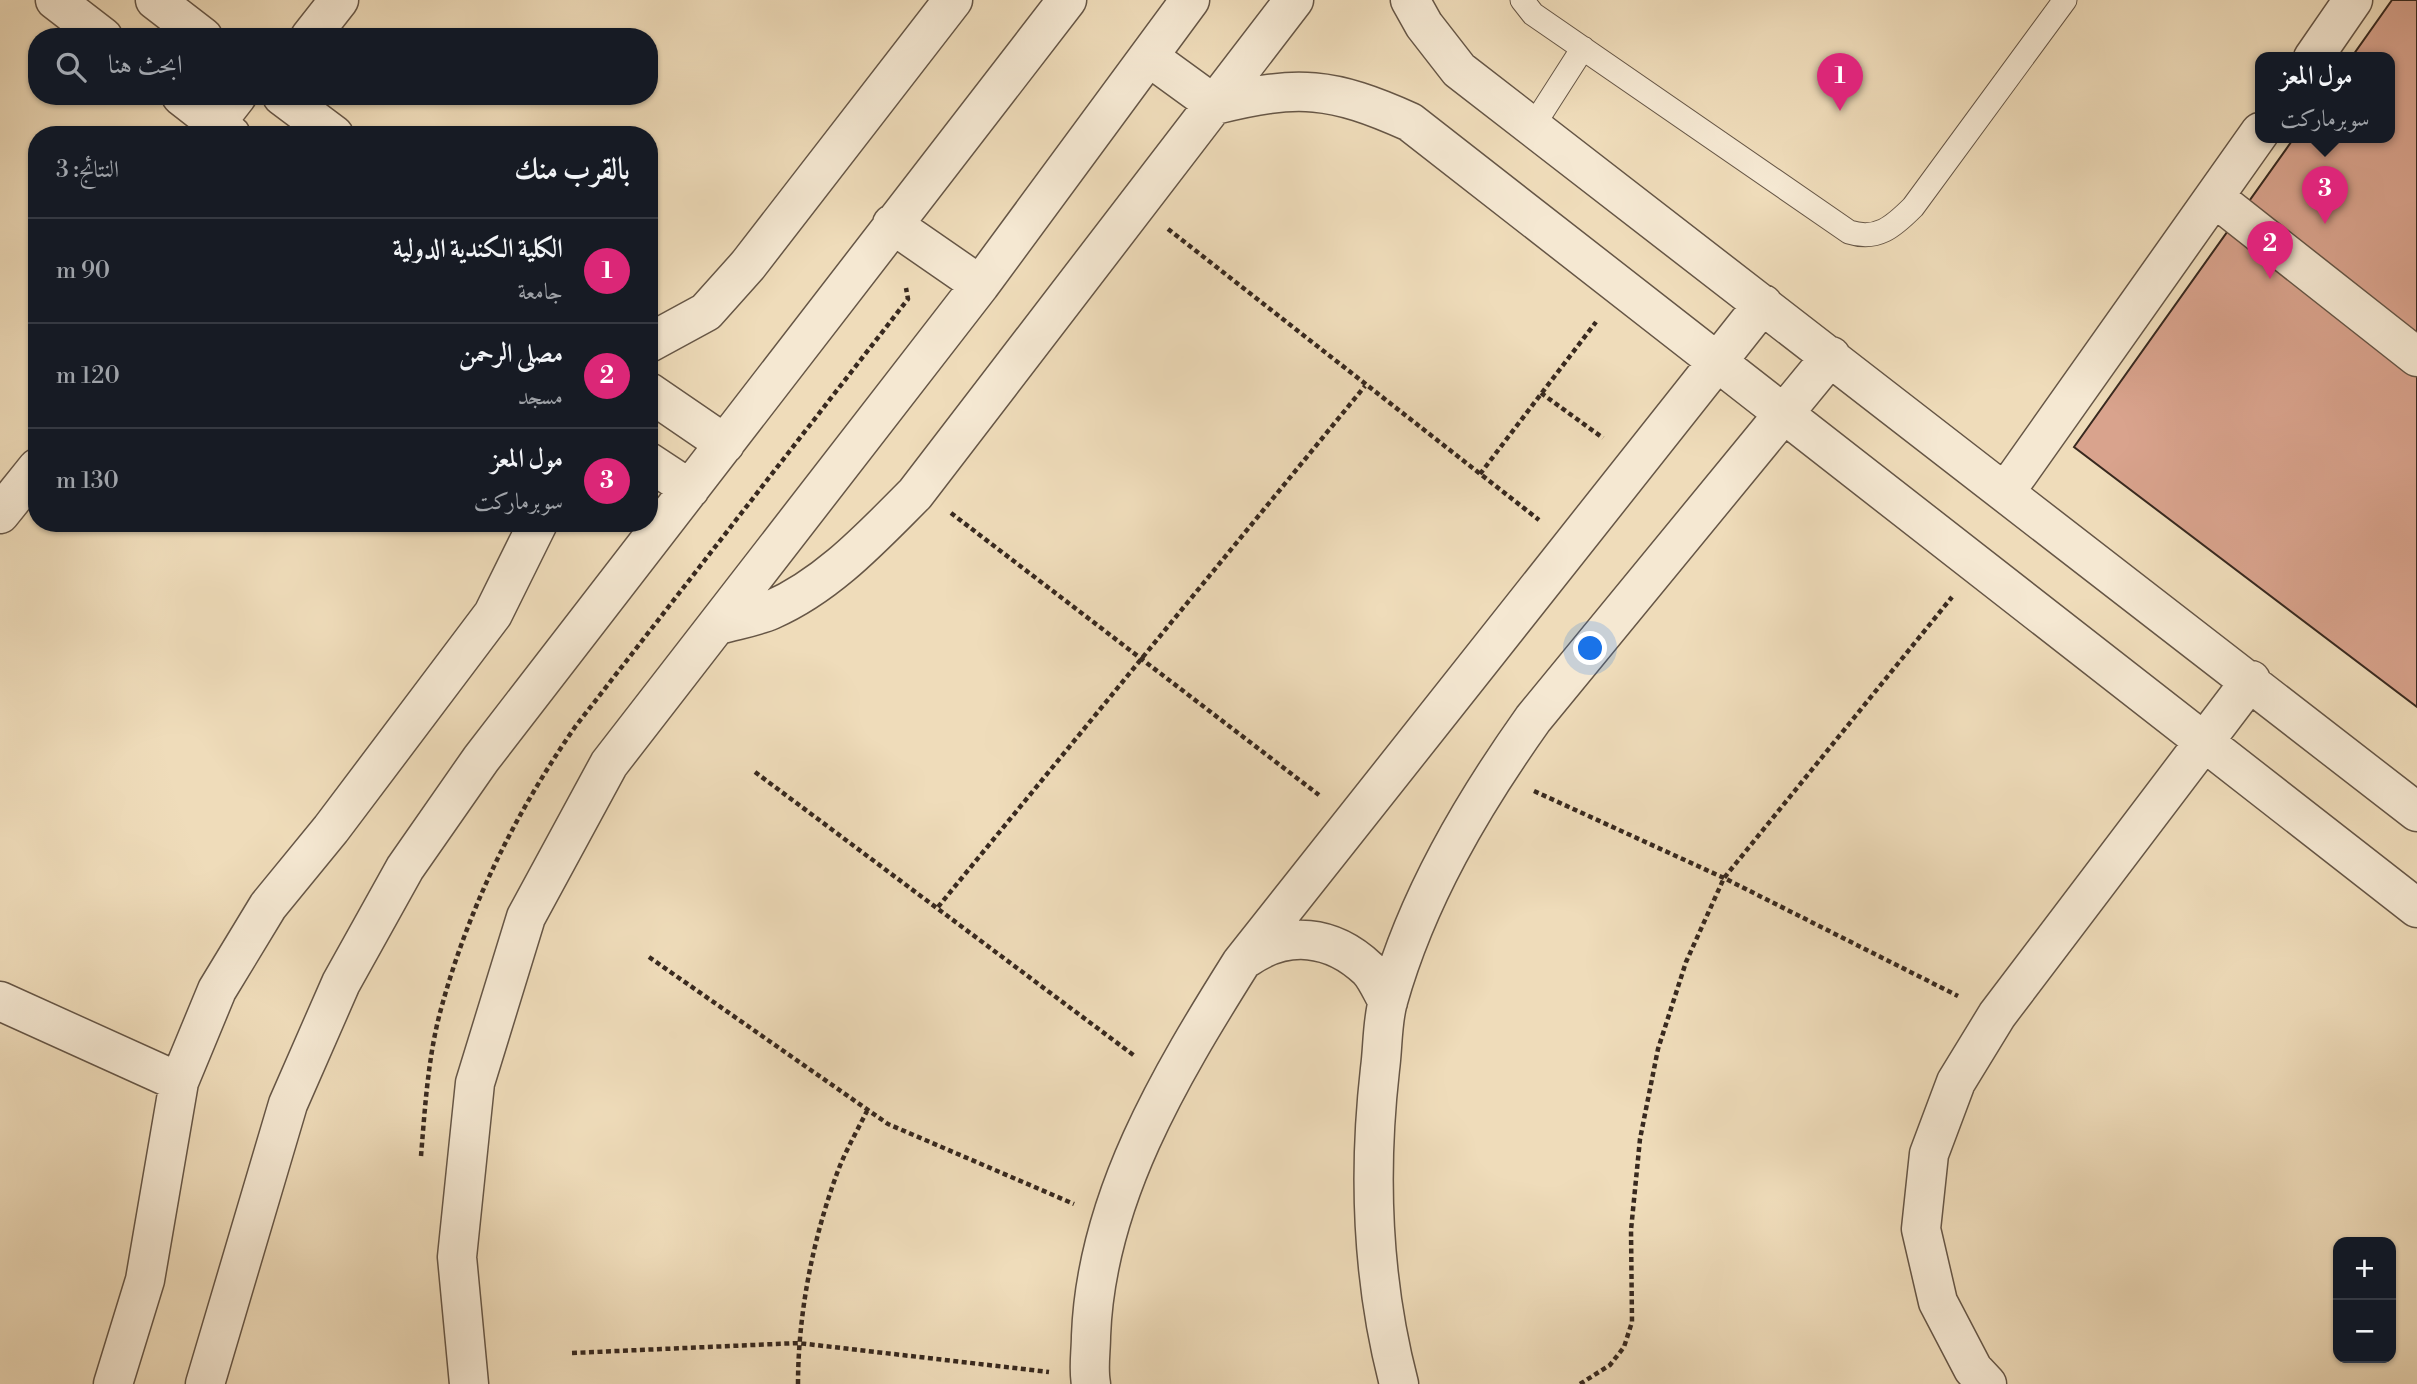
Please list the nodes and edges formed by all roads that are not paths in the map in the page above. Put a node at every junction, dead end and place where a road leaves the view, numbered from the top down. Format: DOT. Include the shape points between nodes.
graph roads {
  1 [pos="55,0"];
  2 [pos="155,0"];
  3 [pos="339,0"];
  4 [pos="953,0"];
  5 [pos="1067,0"];
  6 [pos="1190,0"];
  7 [pos="1294,0"];
  8 [pos="1410,0"];
  9 [pos="1522,0"];
  10 [pos="2065,0"];
  11 [pos="2353,0"];
  12 [pos="91,28"];
  13 [pos="191,28"];
  14 [pos="317,28"];
  15 [pos="1583,48"];
  16 [pos="2317,52"];
  17 [pos="1149,57"];
  18 [pos="200,105"];
  19 [pos="294,105"];
  20 [pos="1215,105"];
  21 [pos="228,118"];
  22 [pos="322,126"];
  23 [pos="1533,126"];
  24 [pos="2255,139"];
  25 [pos="2214,197"];
  26 [pos="892,224"];
  27 [pos="981,285"];
  28 [pos="1763,304"];
  29 [pos="658,338"];
  30 [pos="1830,356"];
  31 [pos="2417,357"];
  32 [pos="1719,362"];
  33 [pos="658,398"];
  34 [pos="1785,413"];
  35 [pos="724,444"];
  36 [pos="658,468"];
  37 [pos="28,479"];
  38 [pos="690,489"];
  39 [pos="2006,491"];
  40 [pos="0,514"];
  41 [pos="658,530"];
  42 [pos="534,532"];
  43 [pos="657,532"];
  44 [pos="719,625"];
  45 [pos="2251,680"];
  46 [pos="2204,739"];
  47 [pos="2414,802"];
  48 [pos="2417,908"];
  49 [pos="1241,963"];
  50 [pos="0,1001"];
  51 [pos="1388,1002"];
  52 [pos="178,1082"];
  53 [pos="1971,1379"];
  54 [pos="1090,1380"];
  55 [pos="113,1384"];
  56 [pos="205,1384"];
  57 [pos="469,1384"];
  58 [pos="1399,1384"];
  1 -- 12 [label="street"];
  2 -- 13 [label="street"];
  3 -- 14 [label="street"];
  4 -- 29 [label="street" via="748,265 706,312"];
  5 -- 26 [label="street"];
  6 -- 17 [label="street"];
  7 -- 20 [label="street"];
  8 -- 23 [label="street" via="1459,70"];
  9 -- 15 [label="lane" via="1533,14"];
  10 -- 15 [label="lane" via="1913,207 1880,234 1863,237 1849,232"];
  11 -- 16 [label="street"];
  15 -- 23 [label="lane"];
  17 -- 20 [label="street"];
  17 -- 27 [label="street"];
  18 -- 21 [label="street"];
  19 -- 22 [label="street"];
  20 -- 32 [label="street" via="1263,93 1311,91 1359,99 1410,122"];
  20 -- 44 [label="street" via="915,494 818,582 771,610"];
  23 -- 28 [label="street"];
  24 -- 25 [label="street"];
  25 -- 31 [label="street"];
  25 -- 39 [label="street"];
  26 -- 27 [label="street"];
  26 -- 35 [label="street"];
  27 -- 44 [label="street"];
  28 -- 30 [label="street"];
  28 -- 32 [label="street"];
  30 -- 34 [label="street"];
  30 -- 39 [label="street"];
  32 -- 34 [label="street"];
  32 -- 49 [label="street"];
  33 -- 35 [label="street"];
  34 -- 46 [label="street"];
  34 -- 51 [label="street" via="1533,719 1494,773 1417,919"];
  35 -- 38 [label="street"];
  36 -- 38 [label="street"];
  37 -- 40 [label="street"];
  38 -- 41 [label="street"];
  39 -- 45 [label="street"];
  42 -- 52 [label="street" via="493,614 331,830 268,906 216,990"];
  43 -- 56 [label="street" via="481,759 405,868 341,983 288,1104"];
  44 -- 57 [label="street" via="609,764 526,917 475,1083 457,1257"];
  45 -- 46 [label="street"];
  45 -- 47 [label="street"];
  46 -- 48 [label="street"];
  46 -- 53 [label="street" via="1997,1015 1956,1082 1928,1154 1921,1229 1938,1302"];
  49 -- 51 [label="street" via="1267,944 1304,939 1340,948 1370,970"];
  49 -- 54 [label="street" via="1170,1083 1111,1219 1093,1297"];
  50 -- 52 [label="street"];
  51 -- 58 [label="street" via="1374,1116 1372,1219 1386,1334"];
  52 -- 55 [label="street" via="145,1280"];
}
